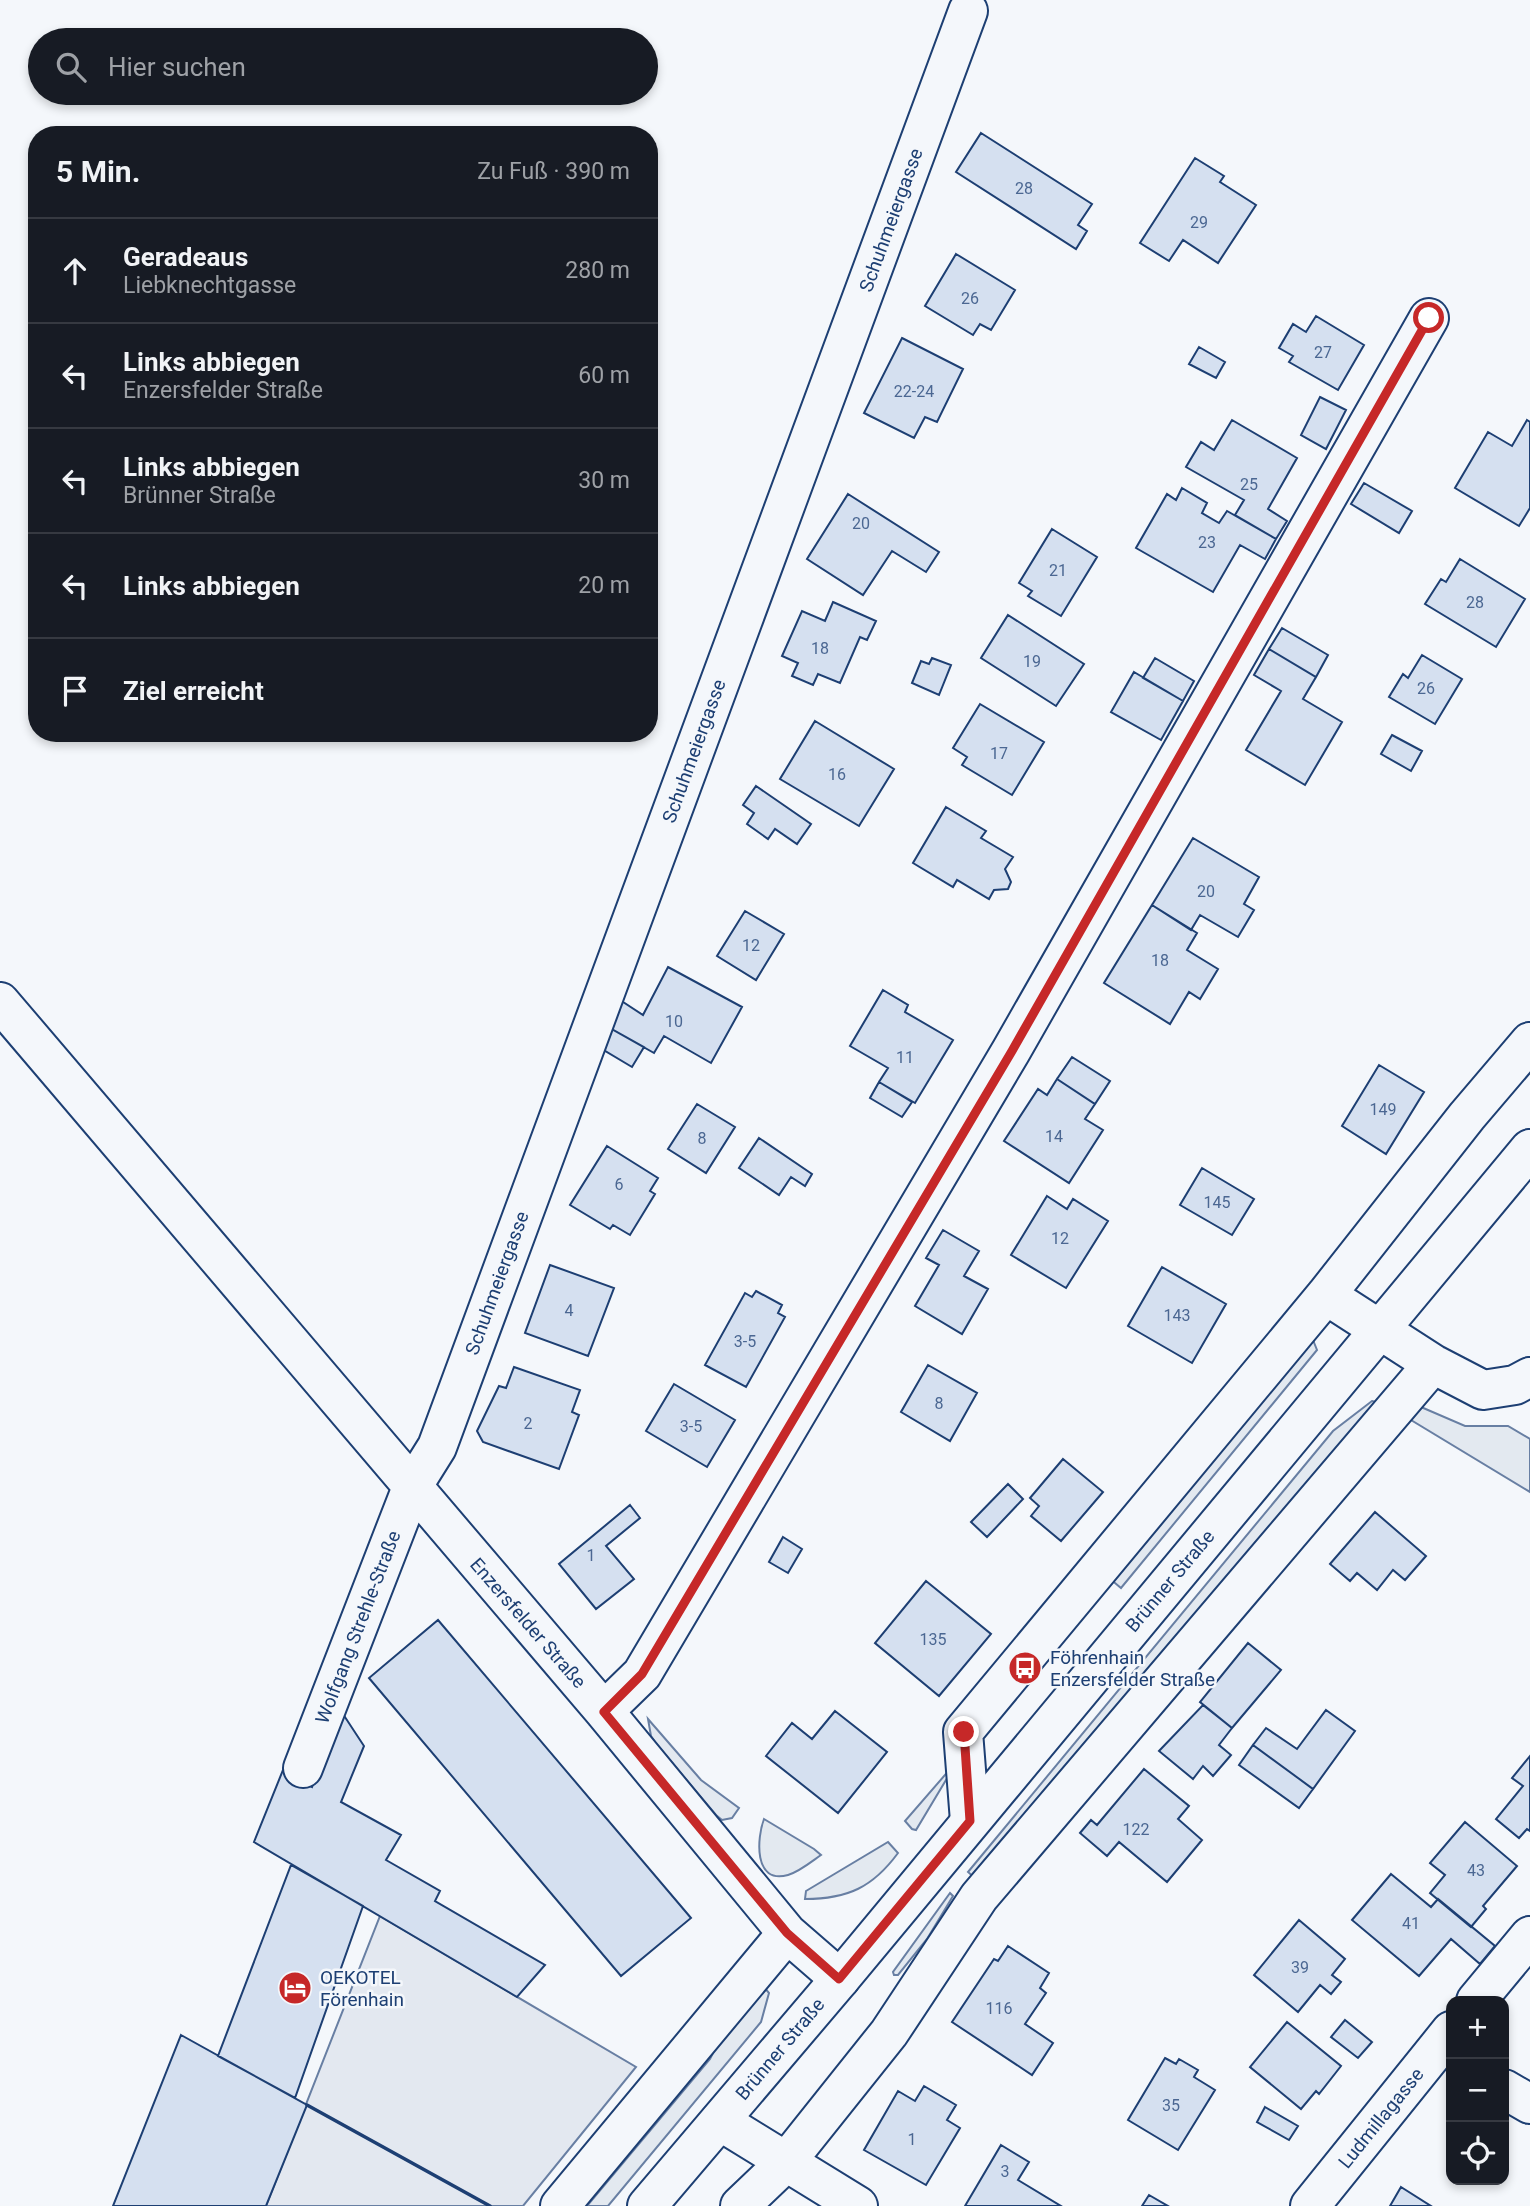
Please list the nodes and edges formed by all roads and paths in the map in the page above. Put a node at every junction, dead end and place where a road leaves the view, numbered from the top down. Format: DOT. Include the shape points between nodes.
graph roads {
  1 [pos="968,12"];
  2 [pos="1429,318"];
  3 [pos="0,1002"];
  4 [pos="1530,1042"];
  5 [pos="1530,1149"];
  6 [pos="1326,1295"];
  7 [pos="1379,1331"];
  8 [pos="1433,1364"];
  9 [pos="1530,1377"];
  10 [pos="412,1487"];
  11 [pos="604,1712"];
  12 [pos="303,1768"];
  13 [pos="970,1821"];
  14 [pos="787,1933"];
  15 [pos="1530,1936"];
  16 [pos="839,1979"];
  17 [pos="1480,1996"];
  18 [pos="1446,2046"];
  19 [pos="1509,2092"];
  20 [pos="1530,2104"];
  21 [pos="720,2121"];
  22 [pos="786,2162"];
  23 [pos="560,2206"];
  24 [pos="647,2206"];
  25 [pos="740,2206"];
  26 [pos="858,2206"];
  27 [pos="1310,2206"];
  1 -- 10 [label="street, Schuhmeiergasse" via="437,1447"];
  2 -- 11 [label="street" via="1012,1051 642,1674"];
  3 -- 10 [label="street, Enzersfelder Straße"];
  4 -- 6 [label="street"];
  5 -- 7 [label="street, Brünner Straße"];
  6 -- 7 [label="street"];
  6 -- 13 [label="street" via="964,1732"];
  7 -- 8 [label="street"];
  7 -- 13 [label="street, Brünner Straße"];
  8 -- 9 [label="street" via="1483,1390 1515,1385"];
  8 -- 22 [label="street" via="979,1897 889,2033"];
  10 -- 11 [label="street, Enzersfelder Straße"];
  10 -- 12 [label="street, Wolfgang Strehle-Straße"];
  11 -- 14 [label="street, Enzersfelder Straße"];
  13 -- 16 [label="street, Brünner Straße"];
  14 -- 16 [label="street, Enzersfelder Straße"];
  14 -- 23 [label="street"];
  15 -- 17 [label="street"];
  16 -- 21 [label="street, Brünner Straße"];
  18 -- 27 [label="street, Ludmillagasse"];
  19 -- 20 [label="street"];
  21 -- 22 [label="street"];
  21 -- 24 [label="street, Brünner Straße"];
  22 -- 25 [label="street"];
  22 -- 26 [label="street"];
}
